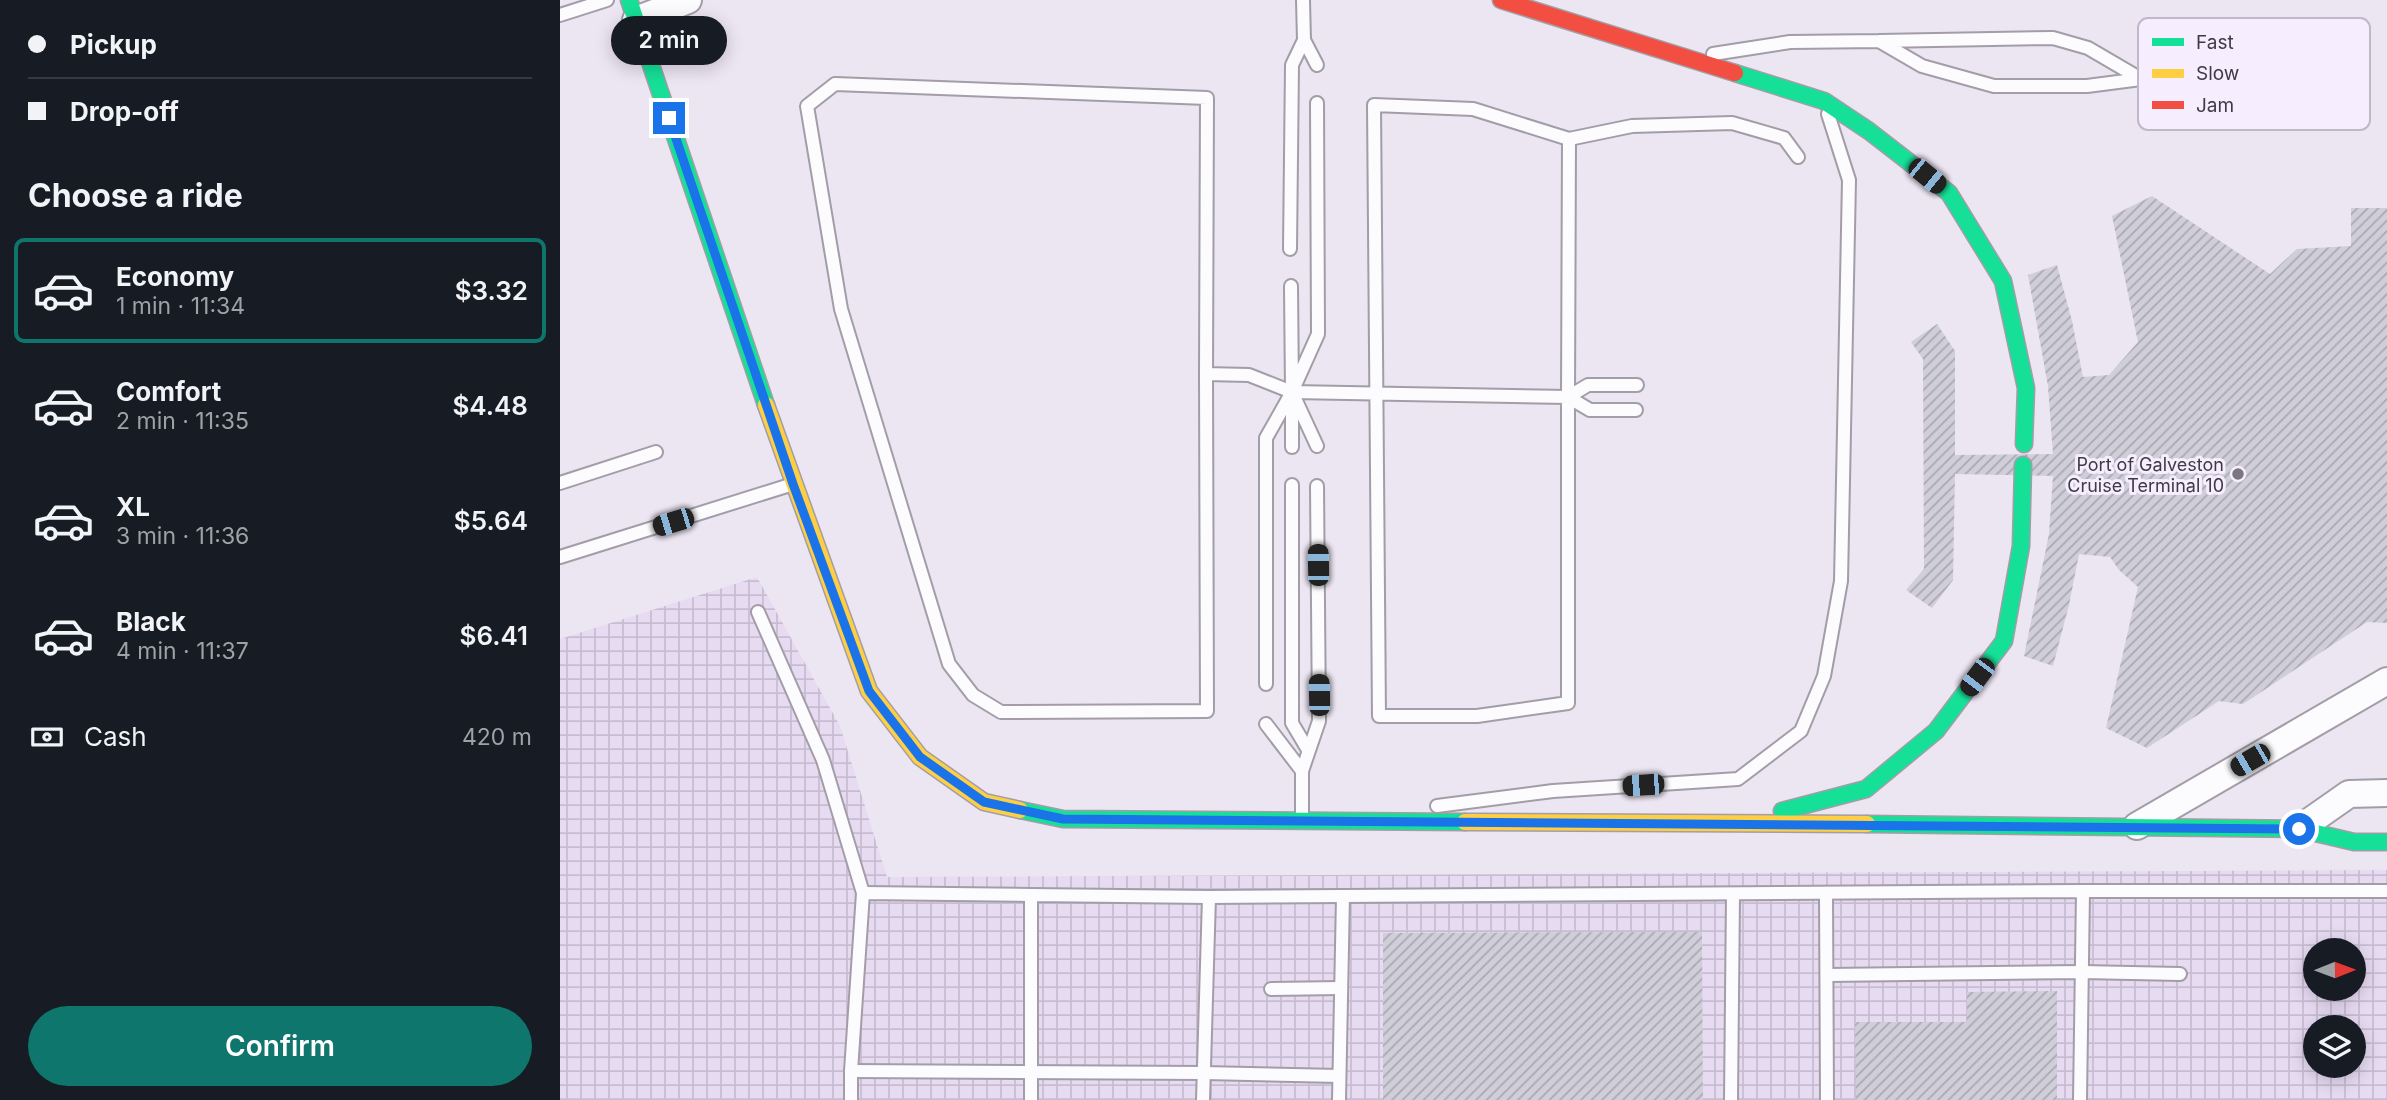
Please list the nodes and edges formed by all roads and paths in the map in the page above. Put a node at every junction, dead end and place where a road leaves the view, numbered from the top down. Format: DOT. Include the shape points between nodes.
graph roads {
  1 [pos="607,0"];
  2 [pos="688,0"];
  3 [pos="1303,0"];
  4 [pos="1501,0"];
  5 [pos="632,10"];
  6 [pos="560,15"];
  7 [pos="1304,40"];
  8 [pos="1879,41"];
  9 [pos="1688,58"];
  10 [pos="1317,65"];
  11 [pos="2138,77"];
  12 [pos="2138,79"];
  13 [pos="1824,101"];
  14 [pos="1317,103"];
  15 [pos="1569,139"];
  16 [pos="1798,157"];
  17 [pos="1290,250"];
  18 [pos="1291,286"];
  19 [pos="1206,374"];
  20 [pos="1637,385"];
  21 [pos="1292,392"];
  22 [pos="1375,393"];
  23 [pos="1569,397"];
  24 [pos="1636,410"];
  25 [pos="2024,444"];
  26 [pos="1317,446"];
  27 [pos="1292,447"];
  28 [pos="656,452"];
  29 [pos="2023,465"];
  30 [pos="560,483"];
  31 [pos="793,484"];
  32 [pos="1292,485"];
  33 [pos="1317,486"];
  34 [pos="560,557"];
  35 [pos="758,612"];
  36 [pos="2387,681"];
  37 [pos="1266,684"];
  38 [pos="1266,724"];
  39 [pos="1308,750"];
  40 [pos="1302,771"];
  41 [pos="2387,793"];
  42 [pos="1302,820"];
  43 [pos="1388,821"];
  44 [pos="1734,823"];
  45 [pos="2137,826"];
  46 [pos="2299,829"];
  47 [pos="2387,842"];
  48 [pos="2083,891"];
  49 [pos="2387,891"];
  50 [pos="863,893"];
  51 [pos="1826,893"];
  52 [pos="1733,894"];
  53 [pos="1031,895"];
  54 [pos="1343,896"];
  55 [pos="1209,897"];
  56 [pos="2082,972"];
  57 [pos="2180,974"];
  58 [pos="1827,975"];
  59 [pos="1341,988"];
  60 [pos="1271,989"];
  61 [pos="851,1071"];
  62 [pos="1031,1072"];
  63 [pos="1204,1073"];
  64 [pos="1339,1076"];
  65 [pos="851,1100"];
  66 [pos="1031,1100"];
  67 [pos="1203,1100"];
  68 [pos="1339,1100"];
  69 [pos="1731,1100"];
  70 [pos="1827,1100"];
  71 [pos="2080,1100"];
  1 -- 6 [label="lane"];
  2 -- 5 [label="street"];
  3 -- 7 [label="lane"];
  4 -- 9 [label="street"];
  5 -- 31 [label="street"];
  7 -- 10 [label="lane"];
  7 -- 17 [label="lane" via="1292,65"];
  8 -- 9 [label="lane" via="1790,42"];
  8 -- 11 [label="lane" via="2053,38 2088,48"];
  8 -- 12 [label="lane" via="1922,66 1994,86 2087,86"];
  9 -- 13 [label="street"];
  13 -- 25 [label="street" via="1949,193 2003,281 2026,388"];
  13 -- 43 [label="lane" via="1849,180 1842,581 1824,676 1801,731 1738,779 1444,804"];
  14 -- 21 [label="lane" via="1318,334"];
  15 -- 16 [label="lane" via="1632,125 1732,123 1784,138"];
  15 -- 22 [label="lane" via="1473,109 1374,105"];
  15 -- 23 [label="lane"];
  18 -- 21 [label="lane"];
  19 -- 19 [label="lane" via="1207,98 835,84 807,106 841,309 949,664 973,695 1002,712 1207,711"];
  19 -- 21 [label="lane" via="1249,374"];
  20 -- 23 [label="lane" via="1588,385"];
  21 -- 22 [label="lane"];
  21 -- 26 [label="lane"];
  21 -- 27 [label="lane"];
  21 -- 37 [label="lane" via="1266,438"];
  22 -- 23 [label="lane"];
  22 -- 23 [label="lane" via="1379,716 1477,716 1568,704"];
  23 -- 24 [label="lane" via="1590,410"];
  28 -- 30 [label="lane"];
  29 -- 44 [label="street" via="2021,546 2004,641 1937,731 1866,789"];
  31 -- 34 [label="lane"];
  31 -- 42 [label="street" via="869,691 920,757 984,802 1063,819"];
  32 -- 39 [label="lane" via="1292,723"];
  33 -- 39 [label="lane" via="1319,722"];
  35 -- 50 [label="lane" via="823,760"];
  36 -- 45 [label="street"];
  38 -- 40 [label="lane"];
  39 -- 40 [label="lane"];
  40 -- 42 [label="lane"];
  41 -- 46 [label="street" via="2349,794"];
  42 -- 43 [label="street"];
  43 -- 44 [label="street"];
  44 -- 45 [label="street"];
  45 -- 46 [label="street"];
  46 -- 47 [label="street" via="2354,842"];
  48 -- 49 [label="lane"];
  48 -- 51 [label="lane"];
  48 -- 56 [label="lane"];
  50 -- 53 [label="lane"];
  50 -- 61 [label="lane"];
  51 -- 52 [label="lane"];
  51 -- 58 [label="lane"];
  52 -- 54 [label="lane"];
  52 -- 69 [label="lane"];
  53 -- 55 [label="lane"];
  53 -- 62 [label="lane"];
  54 -- 55 [label="lane"];
  54 -- 59 [label="lane"];
  55 -- 63 [label="lane"];
  56 -- 57 [label="lane"];
  56 -- 58 [label="lane"];
  56 -- 71 [label="lane"];
  58 -- 70 [label="lane"];
  59 -- 60 [label="lane"];
  59 -- 64 [label="lane"];
  61 -- 62 [label="lane"];
  61 -- 65 [label="lane"];
  62 -- 63 [label="lane"];
  62 -- 66 [label="lane"];
  63 -- 64 [label="lane"];
  63 -- 67 [label="lane"];
  64 -- 68 [label="lane"];
}
